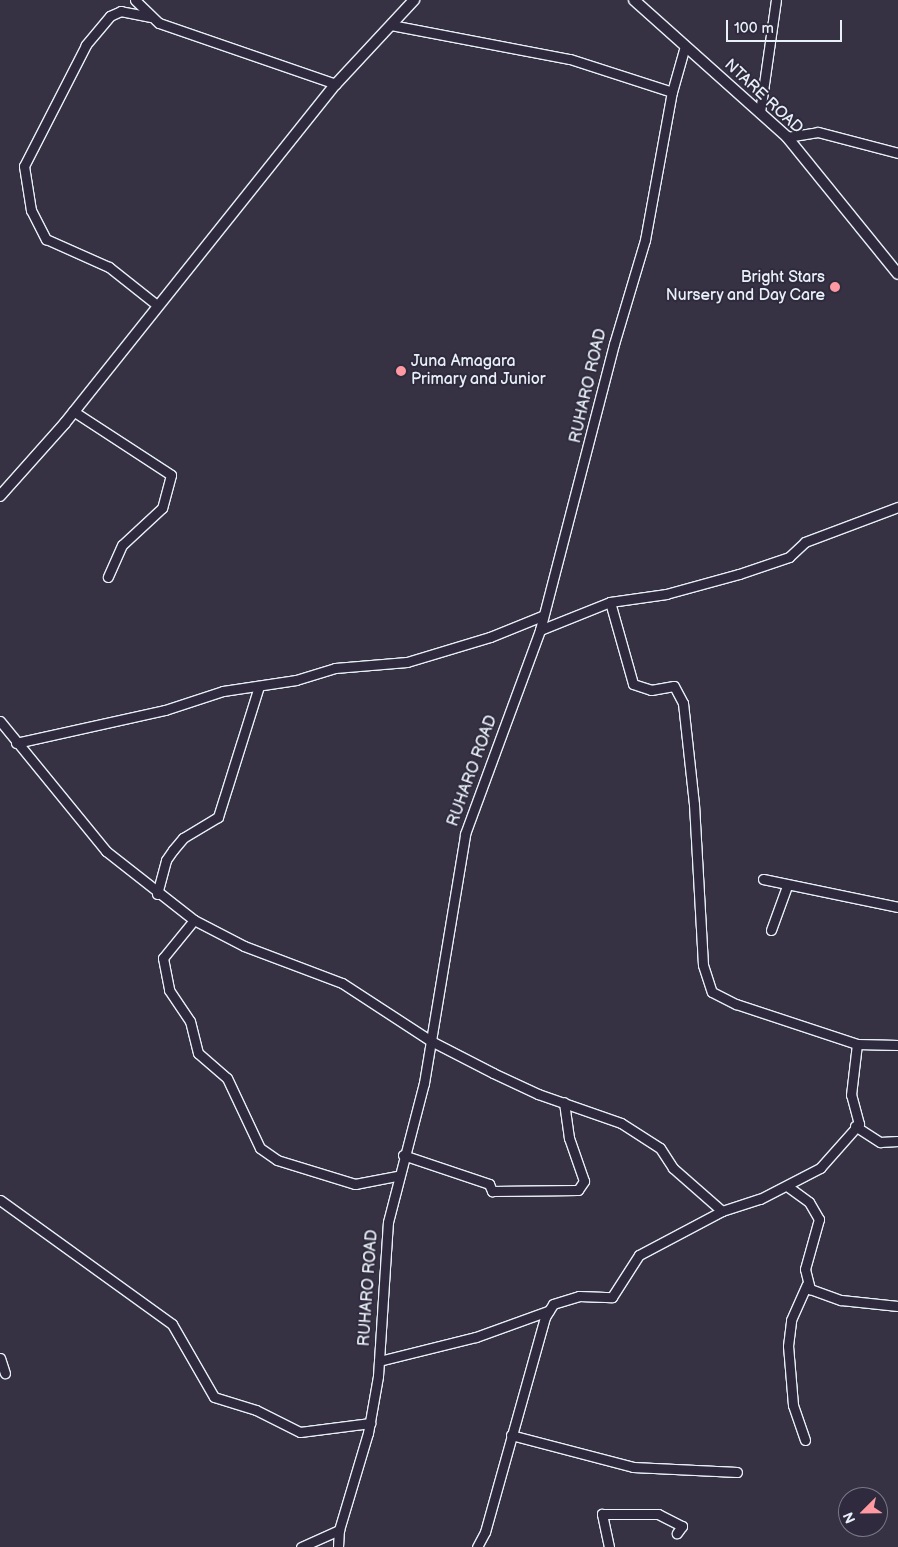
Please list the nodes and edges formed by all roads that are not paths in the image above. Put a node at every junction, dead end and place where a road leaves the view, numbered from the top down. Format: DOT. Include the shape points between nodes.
graph roads {
  1 [pos="136,0"];
  2 [pos="414,0"];
  3 [pos="634,0"];
  4 [pos="776,0"];
  5 [pos="150,17"];
  6 [pos="391,25"];
  7 [pos="685,46"];
  8 [pos="336,84"];
  9 [pos="672,92"];
  10 [pos="760,112"];
  11 [pos="787,137"];
  12 [pos="898,152"];
  13 [pos="898,274"];
  14 [pos="157,305"];
  15 [pos="74,411"];
  16 [pos="0,496"];
  17 [pos="898,507"];
  18 [pos="108,577"];
  19 [pos="610,602"];
  20 [pos="542,616"];
  21 [pos="540,630"];
  22 [pos="259,686"];
  23 [pos="0,721"];
  24 [pos="16,743"];
  25 [pos="763,879"];
  26 [pos="787,886"];
  27 [pos="158,894"];
  28 [pos="898,907"];
  29 [pos="194,920"];
  30 [pos="772,930"];
  31 [pos="431,1041"];
  32 [pos="857,1044"];
  33 [pos="898,1045"];
  34 [pos="564,1102"];
  35 [pos="855,1126"];
  36 [pos="898,1141"];
  37 [pos="403,1155"];
  38 [pos="397,1176"];
  39 [pos="787,1186"];
  40 [pos="0,1200"];
  41 [pos="722,1211"];
  42 [pos="807,1284"];
  43 [pos="898,1306"];
  44 [pos="548,1310"];
  45 [pos="0,1358"];
  46 [pos="379,1361"];
  47 [pos="5,1374"];
  48 [pos="370,1423"];
  49 [pos="511,1435"];
  50 [pos="805,1440"];
  51 [pos="737,1472"];
  52 [pos="339,1530"];
  53 [pos="677,1533"];
  54 [pos="301,1547"];
  55 [pos="338,1547"];
  56 [pos="477,1547"];
  57 [pos="609,1547"];
  1 -- 5 [label="street"];
  2 -- 6 [label="main road"];
  3 -- 7 [label="main road, NTARE ROAD"];
  4 -- 10 [label="street"];
  5 -- 8 [label="street" via="187,34"];
  5 -- 14 [label="street" via="121,11 110,16 86,46 24,166 31,210 46,239 109,267"];
  6 -- 8 [label="main road"];
  6 -- 9 [label="street" via="570,59"];
  7 -- 9 [label="street, RUHARO ROAD"];
  7 -- 10 [label="main road, NTARE ROAD"];
  8 -- 14 [label="main road" via="254,190"];
  9 -- 20 [label="street, RUHARO ROAD" via="645,240"];
  10 -- 11 [label="main road, NTARE ROAD"];
  11 -- 12 [label="street" via="818,132"];
  11 -- 13 [label="main road, NTARE ROAD"];
  14 -- 15 [label="main road"];
  15 -- 16 [label="main road"];
  15 -- 18 [label="street" via="171,475 162,508 122,545"];
  17 -- 19 [label="street" via="805,542 789,556 739,574 666,594"];
  19 -- 21 [label="street"];
  19 -- 32 [label="street" via="634,684 651,690 674,686 683,703 694,804 706,982 712,992 736,1004"];
  20 -- 21 [label="street, RUHARO ROAD"];
  20 -- 22 [label="street" via="490,637 407,662 335,668 296,680"];
  21 -- 31 [label="street, RUHARO ROAD" via="469,817"];
  22 -- 24 [label="street"];
  22 -- 27 [label="street" via="218,818 183,838 173,850 166,860"];
  23 -- 24 [label="street"];
  24 -- 27 [label="street" via="106,851"];
  25 -- 26 [label="street"];
  26 -- 28 [label="street"];
  26 -- 30 [label="street"];
  27 -- 29 [label="street"];
  29 -- 31 [label="street" via="244,946 342,983"];
  29 -- 38 [label="street" via="163,958 169,990 190,1021 198,1053 227,1078 260,1148 277,1160 355,1184 370,1184"];
  31 -- 34 [label="street" via="538,1094"];
  31 -- 37 [label="street, RUHARO ROAD" via="418,1106"];
  32 -- 33 [label="street"];
  32 -- 35 [label="street" via="851,1084 859,1124"];
  34 -- 37 [label="street" via="569,1138 584,1181 578,1190 492,1191 488,1184"];
  34 -- 41 [label="street" via="621,1123 660,1148 673,1168"];
  35 -- 36 [label="street" via="880,1142"];
  35 -- 39 [label="street" via="820,1168"];
  37 -- 38 [label="street, RUHARO ROAD"];
  38 -- 46 [label="street, RUHARO ROAD" via="384,1248"];
  39 -- 41 [label="street"];
  39 -- 42 [label="street" via="809,1202 819,1219 805,1270"];
  40 -- 48 [label="street" via="172,1324 214,1397 256,1410 300,1432"];
  41 -- 44 [label="street" via="639,1255 612,1297 562,1299"];
  42 -- 43 [label="street" via="815,1292 841,1300"];
  42 -- 50 [label="street" via="791,1320 788,1346 793,1405"];
  44 -- 46 [label="street" via="476,1337"];
  44 -- 49 [label="street"];
  45 -- 47 [label="street"];
  46 -- 48 [label="street, RUHARO ROAD"];
  48 -- 52 [label="street, RUHARO ROAD"];
  49 -- 51 [label="street" via="634,1468"];
  49 -- 56 [label="street" via="485,1532"];
  52 -- 54 [label="street"];
  52 -- 55 [label="street, RUHARO ROAD"];
  53 -- 57 [label="street" via="682,1526 658,1514 602,1514"];
}
